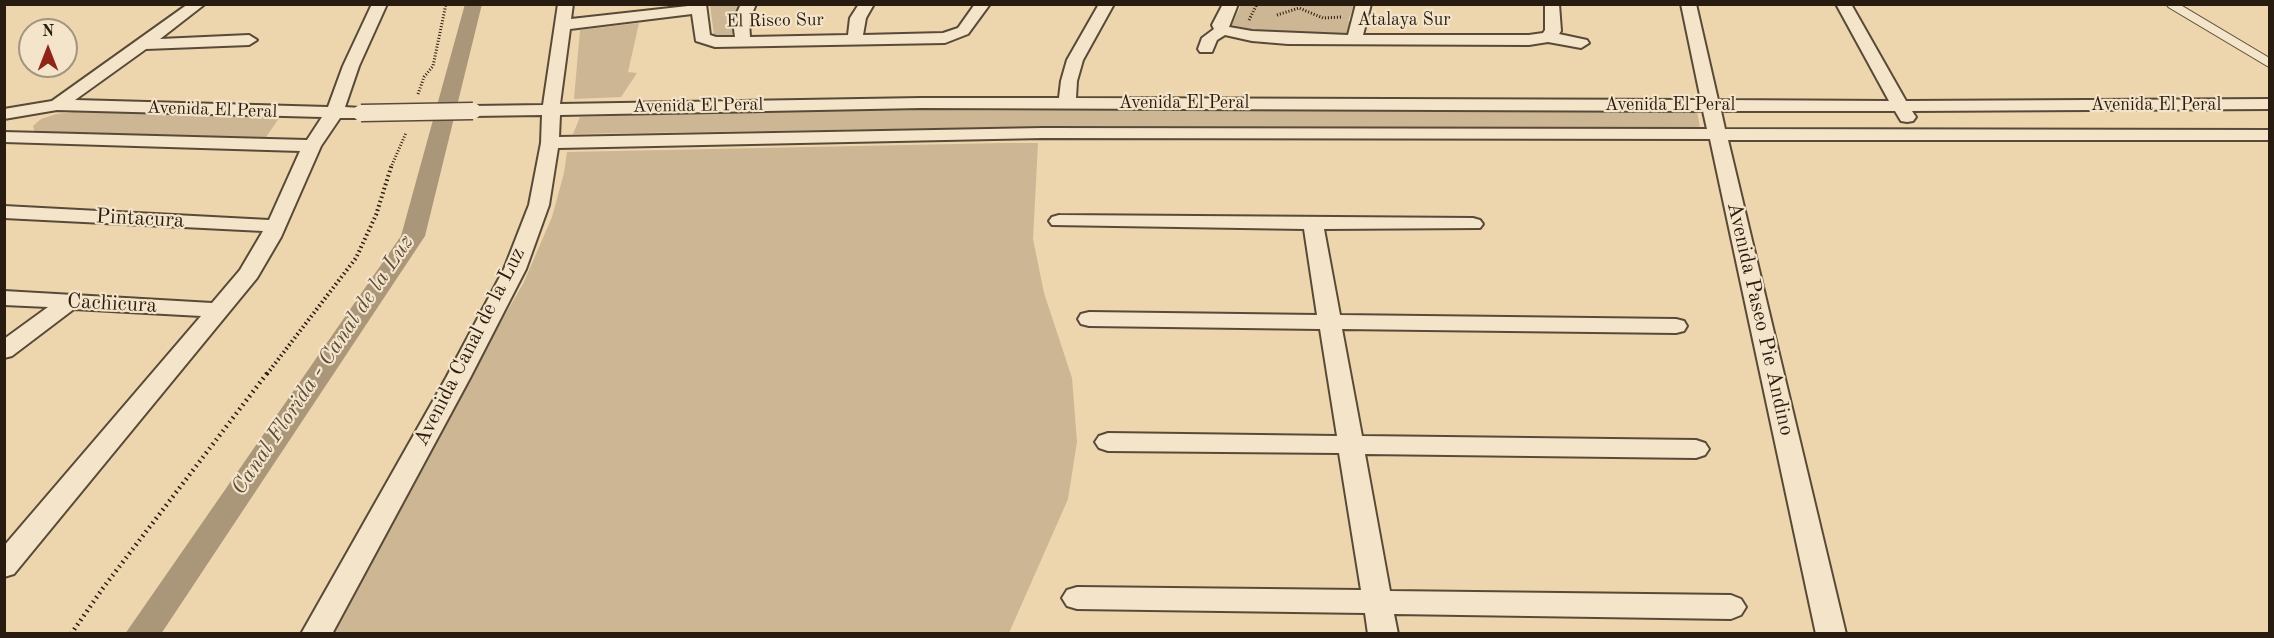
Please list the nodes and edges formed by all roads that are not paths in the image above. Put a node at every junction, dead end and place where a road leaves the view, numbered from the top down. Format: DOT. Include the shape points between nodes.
graph roads {
  1 [pos="198,4"];
  2 [pos="380,4"];
  3 [pos="670,4"];
  4 [pos="750,4"];
  5 [pos="867,4"];
  6 [pos="983,4"];
  7 [pos="1107,4"];
  8 [pos="1232,4"];
  9 [pos="1552,4"];
  10 [pos="1688,4"];
  11 [pos="1843,4"];
  12 [pos="2170,4"];
  13 [pos="699,7"];
  14 [pos="1362,11"];
  15 [pos="564,16"];
  16 [pos="1223,30"];
  17 [pos="1548,38"];
  18 [pos="855,39"];
  19 [pos="249,40"];
  20 [pos="1354,40"];
  21 [pos="743,41"];
  22 [pos="1581,43"];
  23 [pos="142,44"];
  24 [pos="1206,49"];
  25 [pos="2270,63"];
  26 [pos="1067,103"];
  27 [pos="2270,104"];
  28 [pos="57,105"];
  29 [pos="1711,105"];
  30 [pos="98,106"];
  31 [pos="1901,106"];
  32 [pos="551,110"];
  33 [pos="334,113"];
  34 [pos="4,114"];
  35 [pos="1718,134"];
  36 [pos="2270,135"];
  37 [pos="1919,136"];
  38 [pos="11,137"];
  39 [pos="550,143"];
  40 [pos="312,146"];
  41 [pos="4,212"];
  42 [pos="1059,221"];
  43 [pos="1313,223"];
  44 [pos="1473,224"];
  45 [pos="276,225"];
  46 [pos="4,298"];
  47 [pos="70,301"];
  48 [pos="220,310"];
  49 [pos="1089,319"];
  50 [pos="1329,322"];
  51 [pos="1676,326"];
  52 [pos="4,351"];
  53 [pos="1108,442"];
  54 [pos="1351,445"];
  55 [pos="1696,448"];
  56 [pos="16,537"];
  57 [pos="4,566"];
  58 [pos="1077,598"];
  59 [pos="1378,601"];
  60 [pos="1731,607"];
  61 [pos="316,633"];
  62 [pos="1383,633"];
  63 [pos="1831,633"];
  1 -- 23 [label="street"];
  2 -- 33 [label="street"];
  3 -- 15 [label="street"];
  4 -- 21 [label="street" via="741,21"];
  5 -- 18 [label="street" via="858,18"];
  6 -- 18 [label="street, El Risco Sur" via="963,32 954,36"];
  7 -- 26 [label="street" via="1075,60"];
  8 -- 16 [label="street" via="1220,25"];
  9 -- 17 [label="street" via="1553,31"];
  10 -- 29 [label="street, Avenida Paseo Pie Andino"];
  11 -- 31 [label="street"];
  12 -- 25 [label="lane"];
  13 -- 15 [label="street"];
  13 -- 21 [label="street, El Risco Sur" via="705,41"];
  14 -- 20 [label="street"];
  15 -- 32 [label="street, Avenida Canal de la Luz"];
  16 -- 20 [label="street, Atalaya Sur" via="1276,39"];
  16 -- 24 [label="street" via="1210,38"];
  17 -- 20 [label="street, Atalaya Sur"];
  17 -- 22 [label="street, Atalaya Sur"];
  18 -- 21 [label="street, El Risco Sur"];
  19 -- 23 [label="street"];
  23 -- 28 [label="street"];
  26 -- 29 [label="street, Avenida El Peral"];
  26 -- 32 [label="street, Avenida El Peral"];
  27 -- 31 [label="street, Avenida El Peral"];
  28 -- 30 [label="street, Avenida El Peral"];
  28 -- 34 [label="street, Avenida El Peral"];
  29 -- 31 [label="street, Avenida El Peral"];
  29 -- 35 [label="street, Avenida Paseo Pie Andino"];
  30 -- 33 [label="street, Avenida El Peral"];
  30 -- 38 [label="street, Avenida El Peral" via="33,116 22,121"];
  31 -- 37 [label="street"];
  32 -- 33 [label="street, Avenida El Peral, bridge"];
  32 -- 39 [label="street, Avenida Canal de la Luz"];
  33 -- 40 [label="street"];
  35 -- 37 [label="street, Avenida El Peral"];
  35 -- 39 [label="street, Avenida El Peral" via="1042,133"];
  35 -- 63 [label="street, Avenida Paseo Pie Andino"];
  36 -- 37 [label="street, Avenida El Peral"];
  38 -- 40 [label="street, Avenida El Peral"];
  39 -- 61 [label="street, Avenida Canal de la Luz" via="539,205 515,269"];
  40 -- 45 [label="street"];
  41 -- 45 [label="street, Pintacura"];
  42 -- 43 [label="street"];
  43 -- 44 [label="street"];
  43 -- 50 [label="street"];
  45 -- 48 [label="street" via="249,273"];
  46 -- 47 [label="street, Cachicura"];
  47 -- 48 [label="street, Cachicura"];
  47 -- 52 [label="street"];
  48 -- 56 [label="street"];
  49 -- 50 [label="street"];
  50 -- 51 [label="street"];
  50 -- 54 [label="street"];
  53 -- 54 [label="street"];
  54 -- 55 [label="street"];
  54 -- 59 [label="street"];
  56 -- 57 [label="street"];
  58 -- 59 [label="street"];
  59 -- 60 [label="street"];
  59 -- 62 [label="street"];
}
